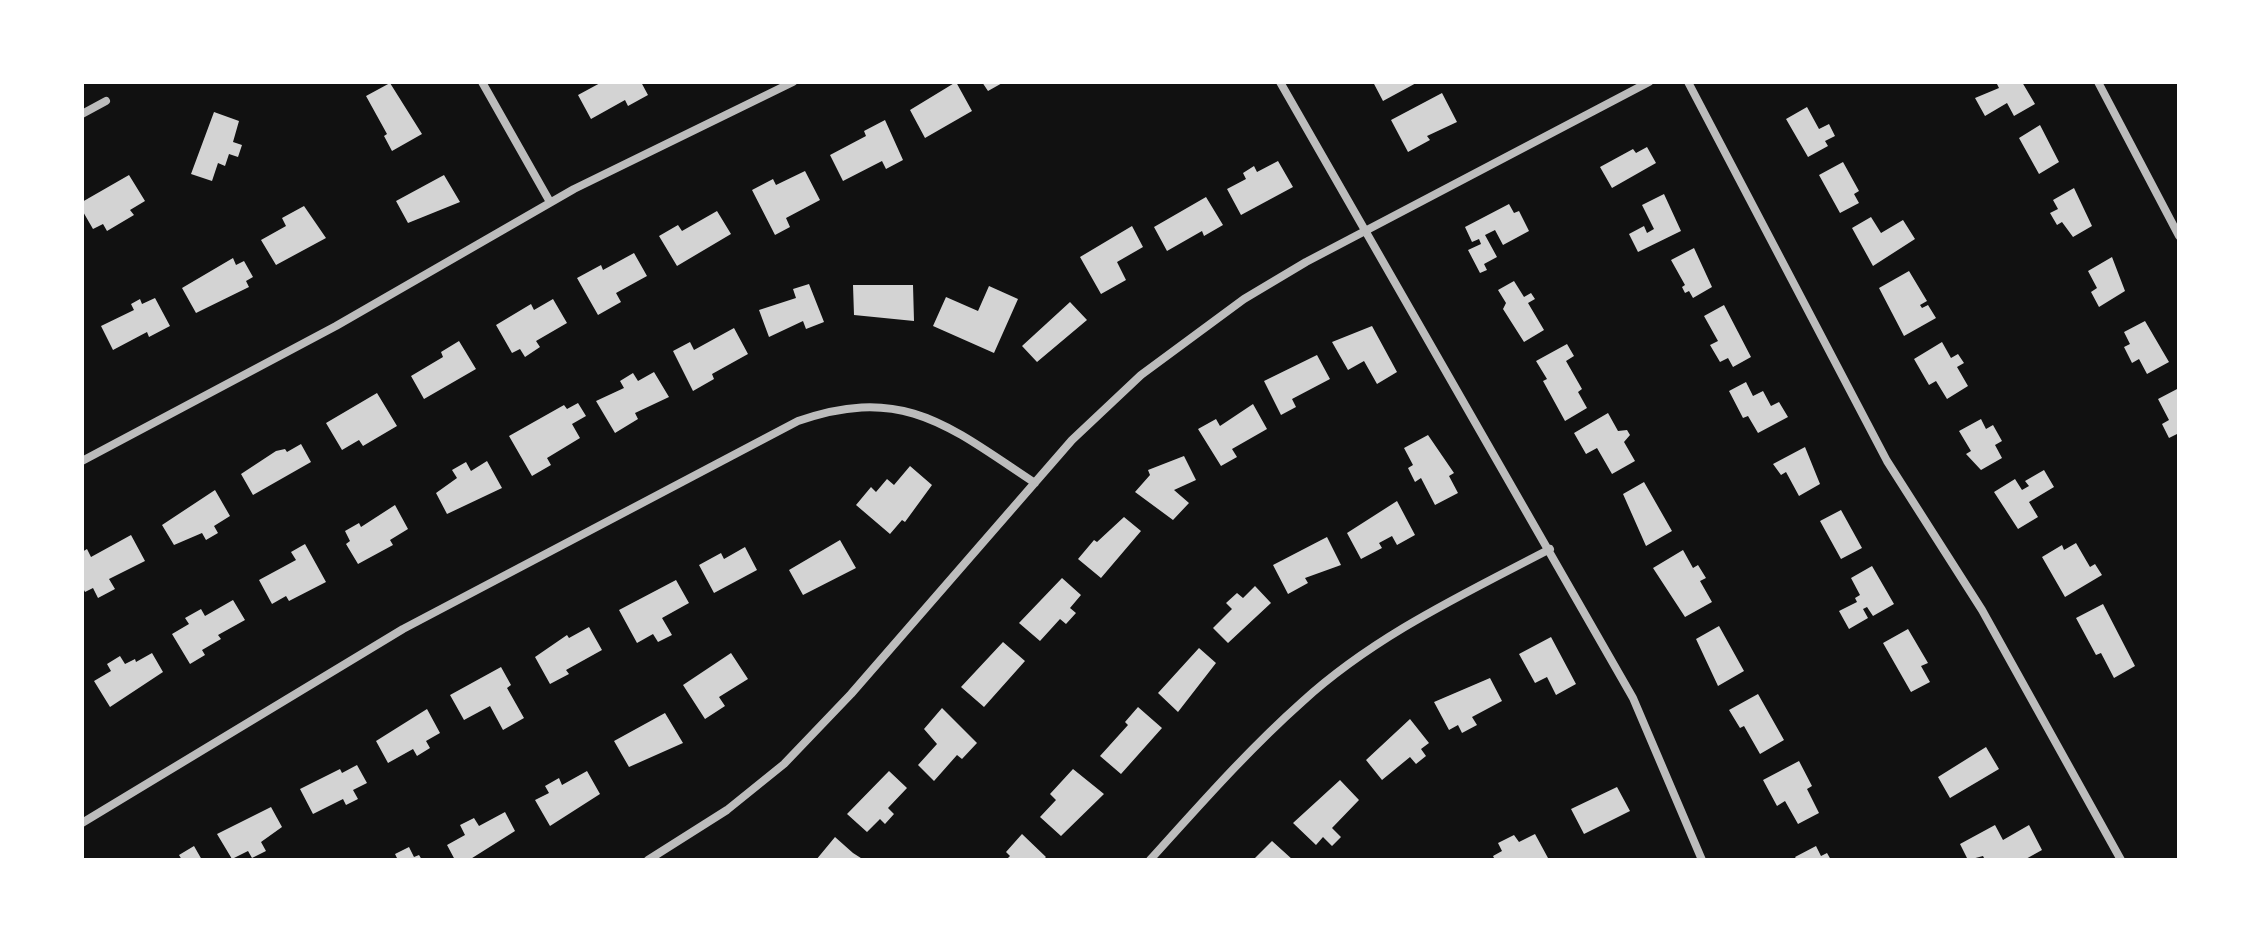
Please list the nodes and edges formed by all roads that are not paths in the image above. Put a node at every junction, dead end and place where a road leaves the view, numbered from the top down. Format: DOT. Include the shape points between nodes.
graph roads {
  1 [pos="482,82"];
  2 [pos="793,82"];
  3 [pos="1280,82"];
  4 [pos="1649,82"];
  5 [pos="1688,82"];
  6 [pos="2098,82"];
  7 [pos="106,101"];
  8 [pos="82,114"];
  9 [pos="550,202"];
  10 [pos="1366,231"];
  11 [pos="2179,236"];
  12 [pos="82,461"];
  13 [pos="1035,483"];
  14 [pos="1550,549"];
  15 [pos="82,823"];
  16 [pos="648,860"];
  17 [pos="1150,860"];
  18 [pos="1702,860"];
  19 [pos="2121,860"];
  1 -- 9 [label="street"];
  2 -- 9 [label="street"];
  3 -- 10 [label="street"];
  4 -- 10 [label="street"];
  5 -- 19 [label="street" via="1881,449 1982,610"];
  6 -- 11 [label="street"];
  7 -- 8 [label="street"];
  9 -- 12 [label="street" via="336,326"];
  10 -- 13 [label="street" via="1264,286 1204,326 1123,390"];
  10 -- 14 [label="street"];
  13 -- 15 [label="street" via="958,432 904,410 838,408 797,421 403,629"];
  13 -- 16 [label="street" via="784,764 727,810"];
  14 -- 17 [label="street" via="1384,639 1301,702"];
  14 -- 18 [label="street" via="1641,712"];
}
